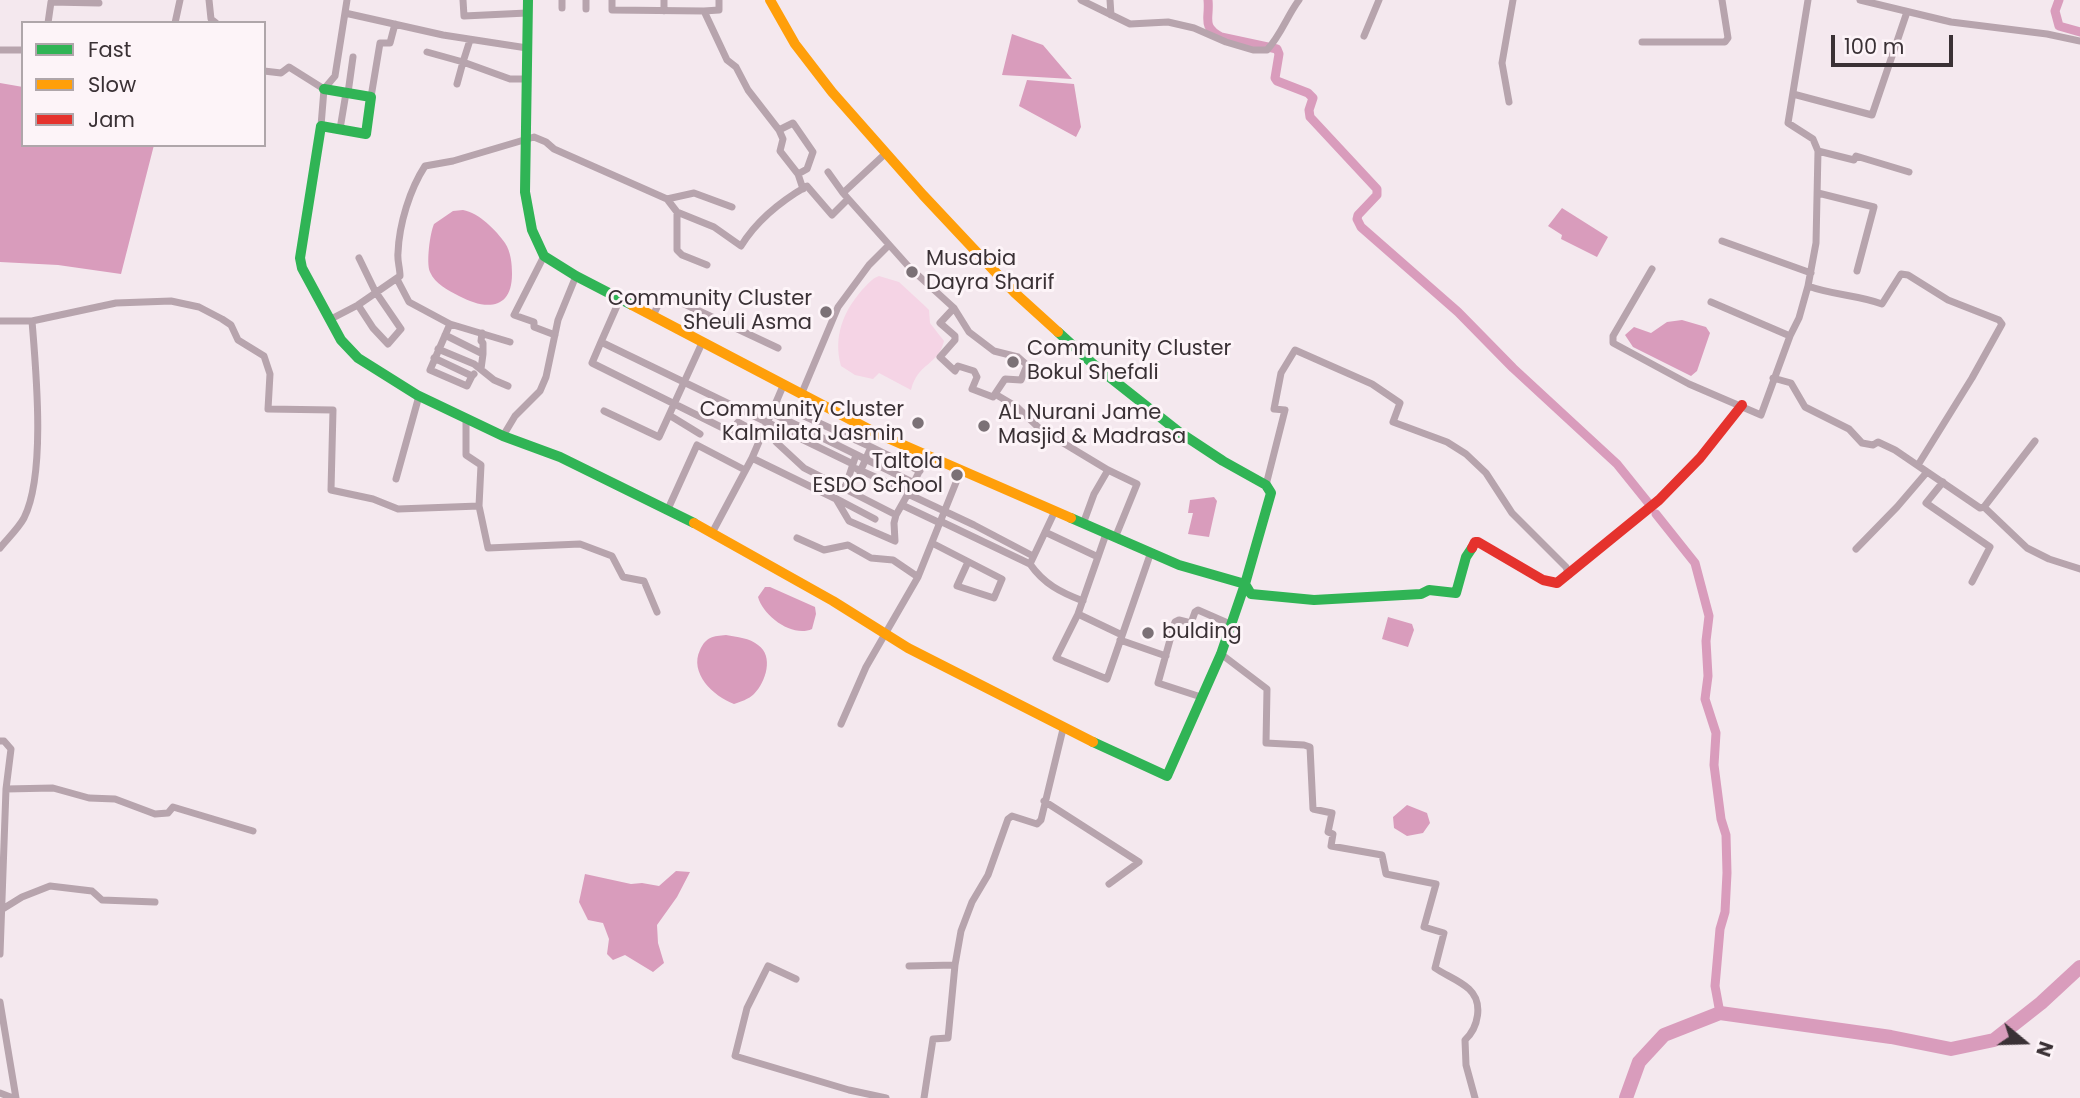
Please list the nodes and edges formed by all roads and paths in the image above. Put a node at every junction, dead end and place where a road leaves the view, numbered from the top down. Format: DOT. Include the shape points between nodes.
graph roads {
  1 [pos="180,0"];
  2 [pos="209,0"];
  3 [pos="347,0"];
  4 [pos="463,0"];
  5 [pos="528,0"];
  6 [pos="586,0"];
  7 [pos="612,0"];
  8 [pos="637,0"];
  9 [pos="664,0"];
  10 [pos="691,0"];
  11 [pos="719,0"];
  12 [pos="770,0"];
  13 [pos="1081,0"];
  14 [pos="1110,0"];
  15 [pos="1299,0"];
  16 [pos="1379,0"];
  17 [pos="1513,0"];
  18 [pos="1722,0"];
  19 [pos="1808,0"];
  20 [pos="1860,0"];
  21 [pos="99,3"];
  22 [pos="586,9"];
  23 [pos="637,10"];
  24 [pos="691,10"];
  25 [pos="664,11"];
  26 [pos="704,11"];
  27 [pos="1907,12"];
  28 [pos="345,13"];
  29 [pos="527,13"];
  30 [pos="1111,15"];
  31 [pos="48,21"];
  32 [pos="175,21"];
  33 [pos="211,21"];
  34 [pos="395,24"];
  35 [pos="1364,36"];
  36 [pos="470,40"];
  37 [pos="2080,40"];
  38 [pos="1642,41"];
  39 [pos="527,48"];
  40 [pos="0,50"];
  41 [pos="21,50"];
  42 [pos="426,52"];
  43 [pos="353,57"];
  44 [pos="463,62"];
  45 [pos="266,71"];
  46 [pos="526,79"];
  47 [pos="457,84"];
  48 [pos="324,89"];
  49 [pos="347,93"];
  50 [pos="1793,94"];
  51 [pos="371,97"];
  52 [pos="1509,102"];
  53 [pos="321,126"];
  54 [pos="340,129"];
  55 [pos="779,130"];
  56 [pos="526,139"];
  57 [pos="1818,151"];
  58 [pos="886,153"];
  59 [pos="828,172"];
  60 [pos="1909,172"];
  61 [pos="798,174"];
  62 [pos="803,189"];
  63 [pos="1818,193"];
  64 [pos="846,196"];
  65 [pos="667,199"];
  66 [pos="732,207"];
  67 [pos="677,212"];
  68 [pos="1722,240"];
  69 [pos="889,245"];
  70 [pos="544,257"];
  71 [pos="359,258"];
  72 [pos="707,265"];
  73 [pos="1653,269"];
  74 [pos="1857,271"];
  75 [pos="1811,273"];
  76 [pos="576,276"];
  77 [pos="397,279"];
  78 [pos="1808,286"];
  79 [pos="375,291"];
  80 [pos="620,299"];
  81 [pos="1711,302"];
  82 [pos="358,305"];
  83 [pos="954,308"];
  84 [pos="653,316"];
  85 [pos="331,319"];
  86 [pos="0,321"];
  87 [pos="32,321"];
  88 [pos="450,324"];
  89 [pos="482,333"];
  90 [pos="445,335"];
  91 [pos="555,335"];
  92 [pos="1790,336"];
  93 [pos="510,342"];
  94 [pos="601,342"];
  95 [pos="702,343"];
  96 [pos="388,344"];
  97 [pos="778,348"];
  98 [pos="438,349"];
  99 [pos="394,351"];
  100 [pos="483,354"];
  101 [pos="434,358"];
  102 [pos="479,368"];
  103 [pos="472,376"];
  104 [pos="1773,378"];
  105 [pos="683,381"];
  106 [pos="508,386"];
  107 [pos="783,386"];
  108 [pos="995,394"];
  109 [pos="801,395"];
  110 [pos="419,396"];
  111 [pos="776,403"];
  112 [pos="673,404"];
  113 [pos="1742,405"];
  114 [pos="604,411"];
  115 [pos="772,413"];
  116 [pos="669,415"];
  117 [pos="466,419"];
  118 [pos="768,422"];
  119 [pos="783,430"];
  120 [pos="700,434"];
  121 [pos="762,435"];
  122 [pos="503,436"];
  123 [pos="2035,441"];
  124 [pos="871,447"];
  125 [pos="856,455"];
  126 [pos="927,456"];
  127 [pos="752,458"];
  128 [pos="864,460"];
  129 [pos="853,464"];
  130 [pos="1917,465"];
  131 [pos="746,470"];
  132 [pos="961,470"];
  133 [pos="1108,470"];
  134 [pos="920,471"];
  135 [pos="860,472"];
  136 [pos="1927,472"];
  137 [pos="396,480"];
  138 [pos="1943,482"];
  139 [pos="914,483"];
  140 [pos="1266,485"];
  141 [pos="845,488"];
  142 [pos="909,493"];
  143 [pos="836,499"];
  144 [pos="902,505"];
  145 [pos="479,506"];
  146 [pos="1984,507"];
  147 [pos="668,509"];
  148 [pos="945,510"];
  149 [pos="1055,511"];
  150 [pos="896,515"];
  151 [pos="875,519"];
  152 [pos="940,522"];
  153 [pos="1083,524"];
  154 [pos="1045,532"];
  155 [pos="712,533"];
  156 [pos="1111,536"];
  157 [pos="797,538"];
  158 [pos="932,543"];
  159 [pos="0,548"];
  160 [pos="1856,549"];
  161 [pos="1151,552"];
  162 [pos="1098,557"];
  163 [pos="1031,560"];
  164 [pos="968,562"];
  165 [pos="2080,569"];
  166 [pos="1569,575"];
  167 [pos="918,577"];
  168 [pos="1972,582"];
  169 [pos="1245,584"];
  170 [pos="1083,601"];
  171 [pos="657,612"];
  172 [pos="1078,614"];
  173 [pos="1230,624"];
  174 [pos="885,635"];
  175 [pos="1121,637"];
  176 [pos="1220,653"];
  177 [pos="1166,656"];
  178 [pos="1201,697"];
  179 [pos="841,724"];
  180 [pos="1063,729"];
  181 [pos="0,741"];
  182 [pos="6,789"];
  183 [pos="1044,801"];
  184 [pos="253,831"];
  185 [pos="1109,884"];
  186 [pos="155,902"];
  187 [pos="1,910"];
  188 [pos="0,954"];
  189 [pos="955,965"];
  190 [pos="909,966"];
  191 [pos="796,979"];
  192 [pos="0,1002"];
  193 [pos="0,1093"];
  194 [pos="14,1098"];
  195 [pos="886,1098"];
  196 [pos="924,1098"];
  197 [pos="1475,1098"];
  1 -- 32 [label="street"];
  2 -- 33 [label="street"];
  3 -- 28 [label="street"];
  4 -- 29 [label="street" via="464,16"];
  5 -- 29 [label="street"];
  6 -- 22 [label="street"];
  7 -- 23 [label="street" via="612,10"];
  8 -- 23 [label="street"];
  9 -- 25 [label="street"];
  10 -- 24 [label="street"];
  11 -- 26 [label="street" via="719,10"];
  12 -- 58 [label="street" via="795,44"];
  13 -- 30 [label="street"];
  14 -- 30 [label="street"];
  15 -- 30 [label="street" via="1267,50 1226,42 1195,28 1168,22 1130,24"];
  16 -- 35 [label="street"];
  17 -- 52 [label="street" via="1502,63"];
  18 -- 38 [label="street" via="1726,42"];
  19 -- 50 [label="street"];
  20 -- 27 [label="street"];
  21 -- 31 [label="street" via="51,2"];
  23 -- 25 [label="street"];
  24 -- 25 [label="street"];
  24 -- 26 [label="street"];
  26 -- 55 [label="street" via="727,60"];
  27 -- 37 [label="street" via="1971,26"];
  27 -- 50 [label="street" via="1872,115"];
  28 -- 34 [label="street"];
  28 -- 48 [label="street" via="335,76"];
  29 -- 39 [label="street"];
  34 -- 36 [label="street"];
  34 -- 51 [label="street" via="390,43 380,43"];
  36 -- 39 [label="street"];
  36 -- 44 [label="street"];
  39 -- 46 [label="street"];
  40 -- 41 [label="street"];
  42 -- 44 [label="street"];
  43 -- 49 [label="street"];
  44 -- 46 [label="street" via="510,79"];
  44 -- 47 [label="street"];
  45 -- 48 [label="street" via="281,73 289,68"];
  46 -- 56 [label="street"];
  48 -- 49 [label="street"];
  48 -- 53 [label="street"];
  49 -- 51 [label="street"];
  49 -- 54 [label="street"];
  50 -- 57 [label="street" via="1788,122 1813,139"];
  51 -- 54 [label="street" via="366,134"];
  53 -- 54 [label="street"];
  53 -- 85 [label="street" via="300,258"];
  55 -- 61 [label="street" via="783,139 780,151"];
  55 -- 61 [label="street" via="793,123 813,152 807,169"];
  56 -- 65 [label="street" via="546,142"];
  56 -- 70 [label="street" via="525,192 532,230"];
  56 -- 77 [label="street" via="425,166 416,179 403,223 397,255 401,276"];
  57 -- 60 [label="street" via="1854,160 1856,156"];
  57 -- 63 [label="street"];
  58 -- 64 [label="street"];
  58 -- 140 [label="street" via="1015,293 1093,364 1179,432"];
  59 -- 64 [label="street"];
  61 -- 62 [label="street"];
  62 -- 64 [label="street" via="807,187 832,215"];
  62 -- 67 [label="street" via="784,199 741,246 714,227"];
  63 -- 74 [label="street" via="1874,207"];
  63 -- 75 [label="street"];
  64 -- 69 [label="street"];
  65 -- 66 [label="street" via="694,193"];
  65 -- 67 [label="street"];
  67 -- 72 [label="street" via="677,250"];
  68 -- 75 [label="street"];
  69 -- 83 [label="street"];
  69 -- 109 [label="street" via="838,307"];
  70 -- 76 [label="street"];
  70 -- 91 [label="street" via="514,315"];
  71 -- 79 [label="street"];
  73 -- 113 [label="street" via="1613,343 1689,384"];
  75 -- 78 [label="street"];
  76 -- 80 [label="street"];
  76 -- 91 [label="street"];
  77 -- 79 [label="street"];
  77 -- 88 [label="street" via="409,302"];
  78 -- 92 [label="street"];
  78 -- 130 [label="street" via="1882,304 1901,274 1908,275 1948,300 2002,324"];
  79 -- 82 [label="street"];
  79 -- 96 [label="street" via="401,329"];
  80 -- 84 [label="street"];
  80 -- 94 [label="street"];
  81 -- 92 [label="street"];
  82 -- 85 [label="street"];
  82 -- 96 [label="street"];
  83 -- 108 [label="street" via="970,332 993,351 1018,357 1027,365 1021,380 1005,379"];
  83 -- 108 [label="street" via="940,323 955,340 940,357 955,371 958,366 974,371 977,377 972,389"];
  84 -- 95 [label="street"];
  84 -- 97 [label="street" via="663,294"];
  85 -- 110 [label="street" via="341,340 358,358"];
  86 -- 87 [label="street"];
  87 -- 145 [label="street" via="116,303 171,301 200,307 230,325 237,340 264,356 270,374 268,409 333,410 331,490 398,509"];
  87 -- 159 [label="street" via="35,471 23,519"];
  88 -- 89 [label="street"];
  88 -- 90 [label="street"];
  89 -- 93 [label="street"];
  89 -- 100 [label="street"];
  90 -- 98 [label="street"];
  90 -- 100 [label="street"];
  91 -- 122 [label="street" via="540,391 514,416"];
  92 -- 104 [label="street"];
  94 -- 105 [label="street"];
  94 -- 112 [label="street" via="592,363"];
  95 -- 105 [label="street"];
  95 -- 107 [label="street"];
  96 -- 99 [label="street"];
  98 -- 101 [label="street"];
  98 -- 102 [label="street"];
  100 -- 102 [label="street"];
  101 -- 103 [label="street"];
  101 -- 103 [label="street" via="430,370 463,386"];
  102 -- 103 [label="street"];
  102 -- 106 [label="street"];
  104 -- 113 [label="street" via="1760,415"];
  104 -- 130 [label="street" via="1791,383 1805,407 1849,429 1862,443 1878,442"];
  105 -- 112 [label="street"];
  105 -- 118 [label="street"];
  107 -- 109 [label="street"];
  107 -- 111 [label="street"];
  108 -- 133 [label="street" via="1040,429"];
  109 -- 126 [label="street"];
  110 -- 117 [label="street"];
  110 -- 137 [label="street"];
  111 -- 115 [label="street"];
  111 -- 124 [label="street"];
  112 -- 116 [label="street"];
  112 -- 121 [label="street" via="731,432 738,422"];
  113 -- 166 [label="street" via="1659,500"];
  114 -- 116 [label="street" via="662,439"];
  115 -- 118 [label="street"];
  115 -- 125 [label="street"];
  116 -- 120 [label="street"];
  117 -- 122 [label="street"];
  117 -- 145 [label="street" via="466,455 481,465"];
  118 -- 119 [label="street"];
  118 -- 121 [label="street"];
  119 -- 129 [label="street"];
  119 -- 141 [label="street" via="776,442 804,468"];
  121 -- 127 [label="street"];
  122 -- 147 [label="street" via="560,457"];
  123 -- 146 [label="street"];
  124 -- 128 [label="street"];
  124 -- 134 [label="street"];
  125 -- 128 [label="street"];
  125 -- 129 [label="street"];
  126 -- 132 [label="street"];
  126 -- 134 [label="street"];
  127 -- 131 [label="street"];
  127 -- 143 [label="street"];
  128 -- 135 [label="street"];
  128 -- 139 [label="street"];
  129 -- 135 [label="street"];
  129 -- 141 [label="street"];
  130 -- 136 [label="street"];
  131 -- 147 [label="street" via="697,445"];
  131 -- 155 [label="street"];
  132 -- 148 [label="street"];
  132 -- 149 [label="street"];
  133 -- 153 [label="street"];
  133 -- 156 [label="street" via="1137,484"];
  134 -- 139 [label="street"];
  135 -- 142 [label="street"];
  136 -- 138 [label="street"];
  136 -- 160 [label="street"];
  138 -- 146 [label="street"];
  138 -- 168 [label="street" via="1926,503 1990,547"];
  139 -- 142 [label="street"];
  140 -- 166 [label="street" via="1285,411 1274,409 1281,373 1295,350 1372,384 1400,403 1393,422 1466,454"];
  140 -- 169 [label="street" via="1271,493"];
  141 -- 150 [label="street"];
  142 -- 144 [label="street"];
  142 -- 148 [label="street"];
  143 -- 150 [label="street" via="849,521 895,541"];
  143 -- 151 [label="street"];
  144 -- 150 [label="street"];
  144 -- 152 [label="street"];
  145 -- 171 [label="street" via="488,548 580,544 611,556 622,577 644,581"];
  146 -- 165 [label="street" via="2027,548"];
  147 -- 155 [label="street"];
  148 -- 152 [label="street"];
  148 -- 163 [label="street"];
  149 -- 153 [label="street"];
  149 -- 154 [label="street"];
  152 -- 158 [label="street"];
  152 -- 163 [label="street"];
  153 -- 156 [label="street"];
  154 -- 162 [label="street"];
  154 -- 163 [label="street"];
  155 -- 174 [label="street"];
  156 -- 161 [label="street"];
  156 -- 162 [label="street"];
  157 -- 167 [label="street" via="824,550 848,545 872,558 893,561"];
  158 -- 164 [label="street"];
  158 -- 167 [label="street"];
  161 -- 169 [label="street"];
  161 -- 175 [label="street"];
  162 -- 170 [label="street"];
  163 -- 170 [label="street" via="1039,576 1055,590"];
  164 -- 164 [label="street" via="1002,579 994,598 957,586"];
  166 -- 169 [label="street" via="1557,583 1543,580 1475,542 1456,593 1429,590 1314,600 1251,594"];
  167 -- 174 [label="street"];
  169 -- 173 [label="street"];
  170 -- 172 [label="street"];
  172 -- 175 [label="street"];
  172 -- 175 [label="street" via="1056,658 1107,679"];
  173 -- 176 [label="street"];
  173 -- 177 [label="street" via="1198,610 1191,624 1177,620"];
  174 -- 179 [label="street"];
  174 -- 180 [label="street"];
  175 -- 177 [label="street"];
  176 -- 178 [label="street"];
  176 -- 197 [label="street" via="1267,689 1266,743 1310,747 1313,809 1332,813 1331,844 1382,855 1386,874 1436,884 1424,927 1444,933 1436,970 1474,994 1478,1015 1465,1040"];
  177 -- 178 [label="street" via="1159,684"];
  178 -- 180 [label="street" via="1167,776"];
  180 -- 183 [label="street"];
  181 -- 182 [label="street" via="11,748"];
  182 -- 184 [label="street" via="53,788 89,798 115,799 155,814 168,813 173,807"];
  182 -- 187 [label="street"];
  183 -- 185 [label="street" via="1139,862"];
  183 -- 189 [label="street" via="1037,824 1012,816 1008,819 961,931"];
  186 -- 187 [label="street" via="102,900 92,891 50,886"];
  187 -- 188 [label="street"];
  189 -- 190 [label="street"];
  189 -- 196 [label="street" via="948,1038 933,1039"];
  191 -- 195 [label="street" via="768,966 747,1008 735,1056"];
  192 -- 194 [label="street"];
  193 -- 194 [label="street"];
}
